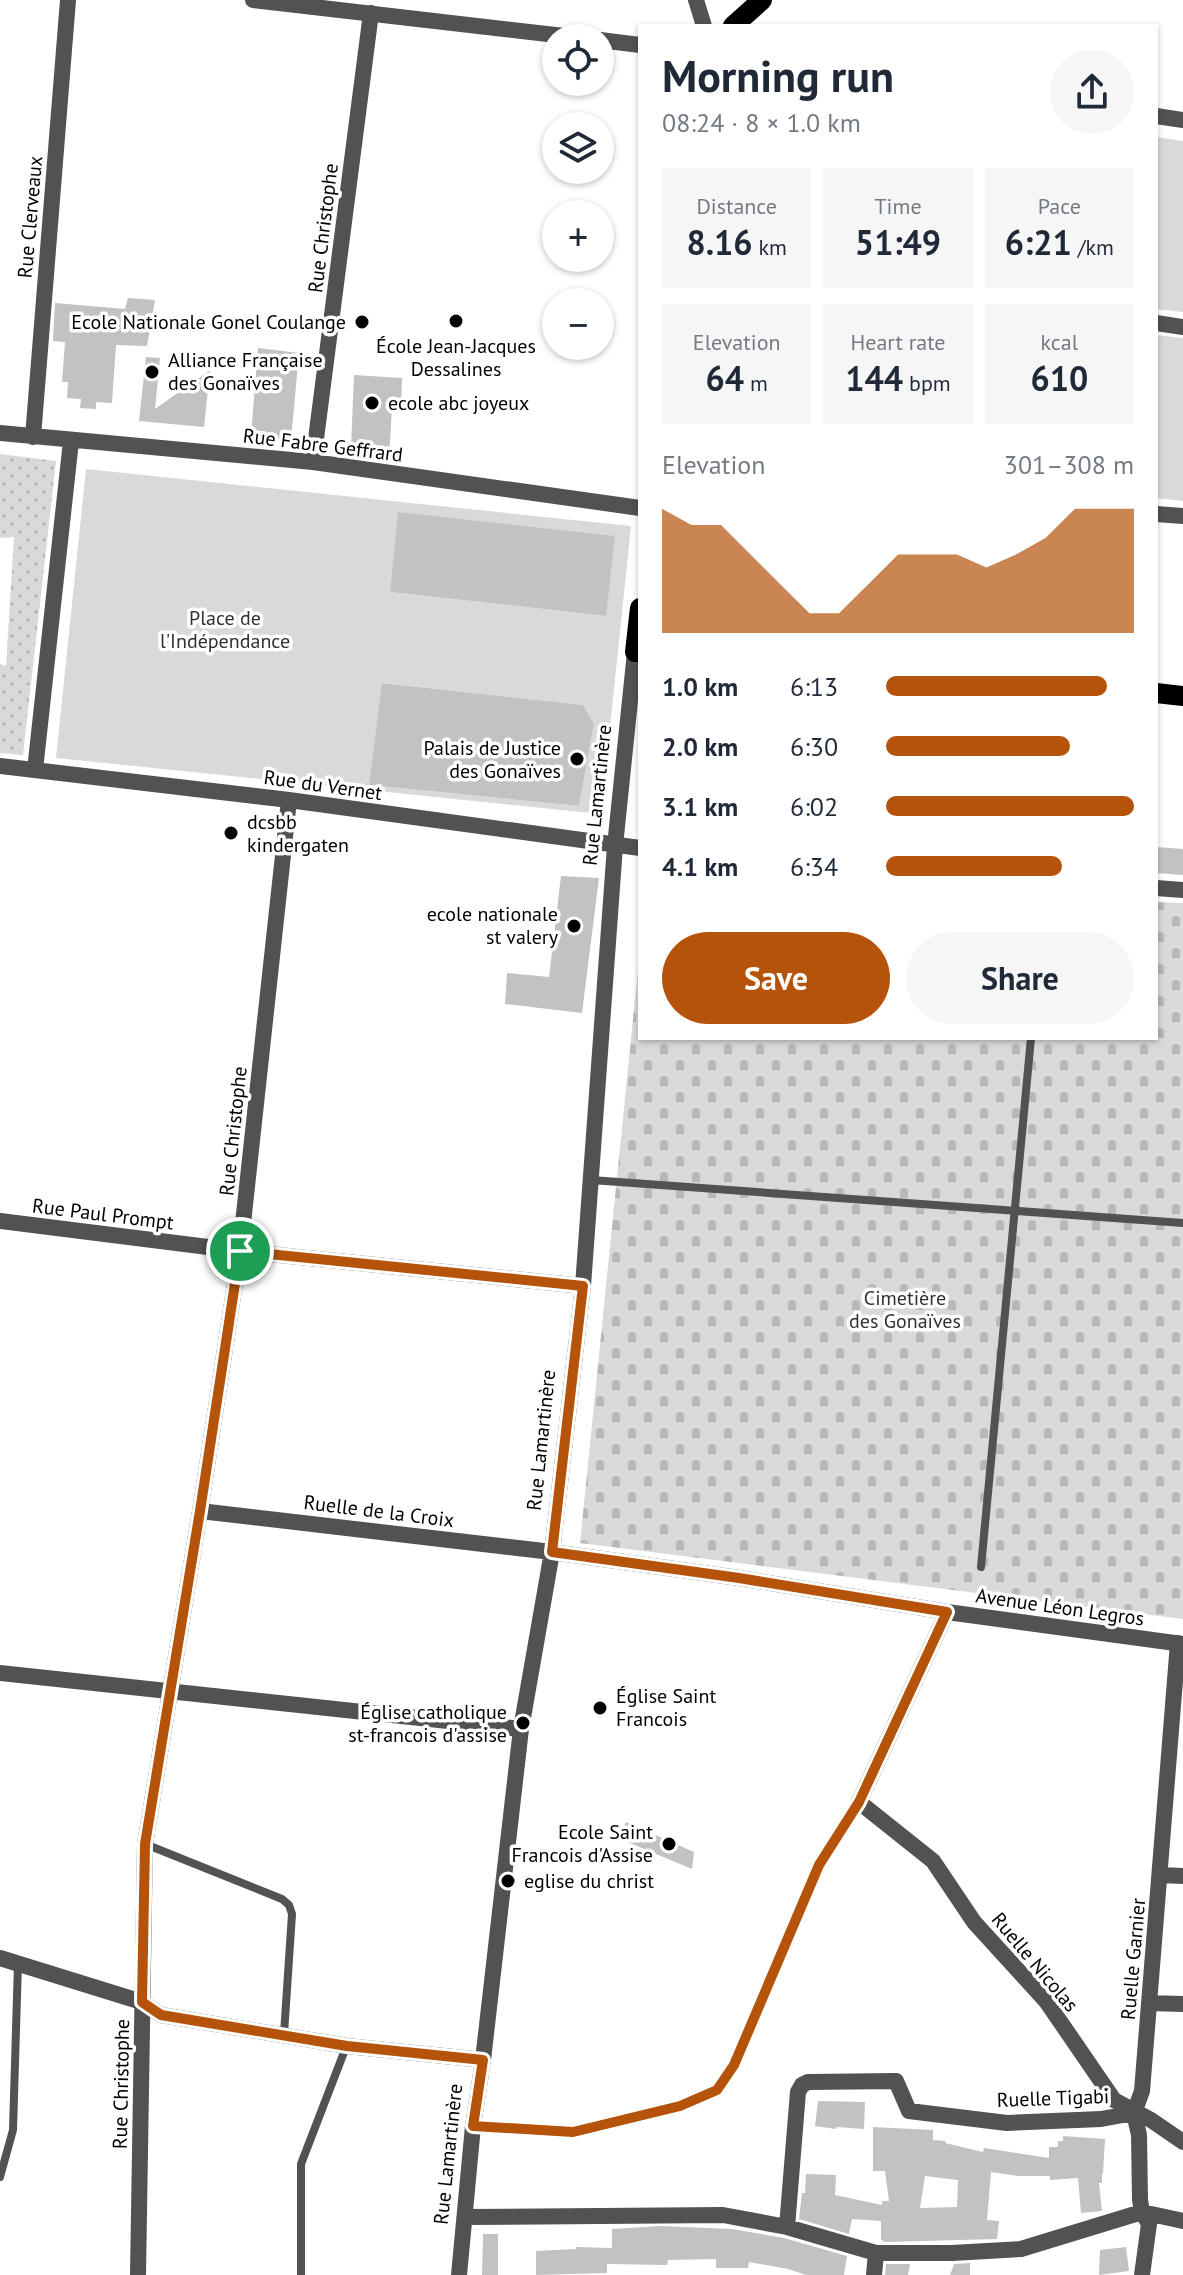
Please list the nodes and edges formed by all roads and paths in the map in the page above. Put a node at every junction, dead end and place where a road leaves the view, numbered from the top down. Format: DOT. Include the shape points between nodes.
graph roads {
  1 [pos="68,0"];
  2 [pos="253,0"];
  3 [pos="696,0"];
  4 [pos="762,0"];
  5 [pos="372,6"];
  6 [pos="703,24"];
  7 [pos="735,24"];
  8 [pos="542,32"];
  9 [pos="614,42"];
  10 [pos="638,45"];
  11 [pos="1158,116"];
  12 [pos="1183,120"];
  13 [pos="1158,323"];
  14 [pos="1183,327"];
  15 [pos="0,433"];
  16 [pos="33,437"];
  17 [pos="71,441"];
  18 [pos="313,462"];
  19 [pos="638,508"];
  20 [pos="1158,514"];
  21 [pos="1183,516"];
  22 [pos="638,652"];
  23 [pos="1158,693"];
  24 [pos="1183,696"];
  25 [pos="0,766"];
  26 [pos="35,770"];
  27 [pos="289,800"];
  28 [pos="615,846"];
  29 [pos="638,848"];
  30 [pos="1158,888"];
  31 [pos="1183,890"];
  32 [pos="1031,1040"];
  33 [pos="590,1180"];
  34 [pos="1013,1211"];
  35 [pos="0,1221"];
  36 [pos="1183,1223"];
  37 [pos="240,1251"];
  38 [pos="583,1286"];
  39 [pos="200,1511"];
  40 [pos="552,1552"];
  41 [pos="981,1567"];
  42 [pos="947,1612"];
  43 [pos="1181,1644"];
  44 [pos="0,1673"];
  45 [pos="169,1692"];
  46 [pos="521,1729"];
  47 [pos="859,1802"];
  48 [pos="145,1844"];
  49 [pos="1160,1875"];
  50 [pos="1183,1876"];
  51 [pos="0,1958"];
  52 [pos="18,1962"];
  53 [pos="142,2002"];
  54 [pos="1149,2003"];
  55 [pos="1183,2004"];
  56 [pos="284,2034"];
  57 [pos="347,2046"];
  58 [pos="483,2060"];
  59 [pos="1134,2113"];
  60 [pos="473,2126"];
  61 [pos="1183,2142"];
  62 [pos="0,2177"];
  63 [pos="1142,2212"];
  64 [pos="465,2217"];
  65 [pos="1183,2221"];
  66 [pos="787,2227"];
  67 [pos="876,2253"];
  68 [pos="138,2275"];
  69 [pos="301,2275"];
  70 [pos="459,2275"];
  71 [pos="874,2275"];
  72 [pos="1142,2275"];
  1 -- 16 [label="street, Rue Clerveaux"];
  2 -- 5 [label="street"];
  3 -- 6 [label="street"];
  4 -- 7 [label="main road"];
  5 -- 8 [label="street"];
  5 -- 18 [label="street, Rue Christophe"];
  9 -- 10 [label="street"];
  11 -- 12 [label="street"];
  13 -- 14 [label="street"];
  15 -- 16 [label="street, Rue Fabre Geffrard"];
  16 -- 17 [label="street, Rue Fabre Geffrard"];
  17 -- 18 [label="street, Rue Fabre Geffrard"];
  17 -- 26 [label="street"];
  18 -- 19 [label="street, Rue Fabre Geffrard"];
  20 -- 21 [label="street"];
  22 -- 28 [label="street, Rue Lamartinère"];
  23 -- 24 [label="main road"];
  25 -- 26 [label="street, Rue du Vernet"];
  26 -- 27 [label="street, Rue du Vernet"];
  27 -- 28 [label="street, Rue du Vernet"];
  27 -- 37 [label="street, Rue Christophe"];
  28 -- 29 [label="street, Rue du Vernet"];
  28 -- 33 [label="street, Rue Lamartinère"];
  30 -- 31 [label="street"];
  32 -- 34 [label="lane"];
  33 -- 34 [label="lane"];
  33 -- 38 [label="street, Rue Lamartinère"];
  34 -- 36 [label="lane"];
  34 -- 41 [label="lane"];
  35 -- 37 [label="street, Rue Paul Prompt"];
  37 -- 38 [label="street, Rue Paul Prompt"];
  37 -- 39 [label="street, Rue Christophe"];
  38 -- 40 [label="street, Rue Lamartinère"];
  39 -- 40 [label="street, Ruelle de la Croix"];
  39 -- 45 [label="street, Rue Christophe"];
  40 -- 42 [label="street, Avenue Léon Legros"];
  40 -- 46 [label="street, Rue Lamartinère"];
  42 -- 43 [label="street, Avenue Léon Legros"];
  42 -- 47 [label="street"];
  43 -- 49 [label="street, Ruelle Garnier"];
  44 -- 45 [label="street"];
  45 -- 46 [label="street"];
  45 -- 48 [label="street, Rue Christophe"];
  46 -- 58 [label="street, Rue Lamartinère"];
  47 -- 59 [label="street, Ruelle Nicolas" via="933,1861 974,1922 1046,2001 1114,2100"];
  47 -- 60 [label="lane" via="819,1865 734,2065 717,2090 680,2106 573,2132"];
  48 -- 53 [label="street, Rue Christophe"];
  48 -- 56 [label="lane" via="289,1905"];
  49 -- 50 [label="street"];
  49 -- 54 [label="street, Ruelle Garnier"];
  51 -- 52 [label="street"];
  52 -- 53 [label="street"];
  52 -- 62 [label="lane" via="13,2130"];
  53 -- 56 [label="street" via="161,2015"];
  53 -- 68 [label="street, Rue Christophe"];
  54 -- 55 [label="street"];
  54 -- 59 [label="street, Ruelle Garnier" via="1142,2091"];
  56 -- 57 [label="street"];
  57 -- 58 [label="street"];
  57 -- 69 [label="lane" via="301,2164"];
  58 -- 60 [label="street, Rue Lamartinère"];
  59 -- 61 [label="street, Ruelle Nicolas"];
  59 -- 63 [label="street, Ruelle Garnier"];
  59 -- 66 [label="street, Ruelle Tigabi" via="1007,2123 909,2111 896,2081 808,2082 798,2092"];
  60 -- 64 [label="street, Rue Lamartinère"];
  63 -- 65 [label="street"];
  63 -- 67 [label="street" via="1021,2249"];
  63 -- 72 [label="street, Ruelle Garnier" via="1149,2224"];
  64 -- 66 [label="street" via="723,2215"];
  64 -- 70 [label="street, Rue Lamartinère"];
  66 -- 67 [label="street"];
  67 -- 71 [label="street"];
}
